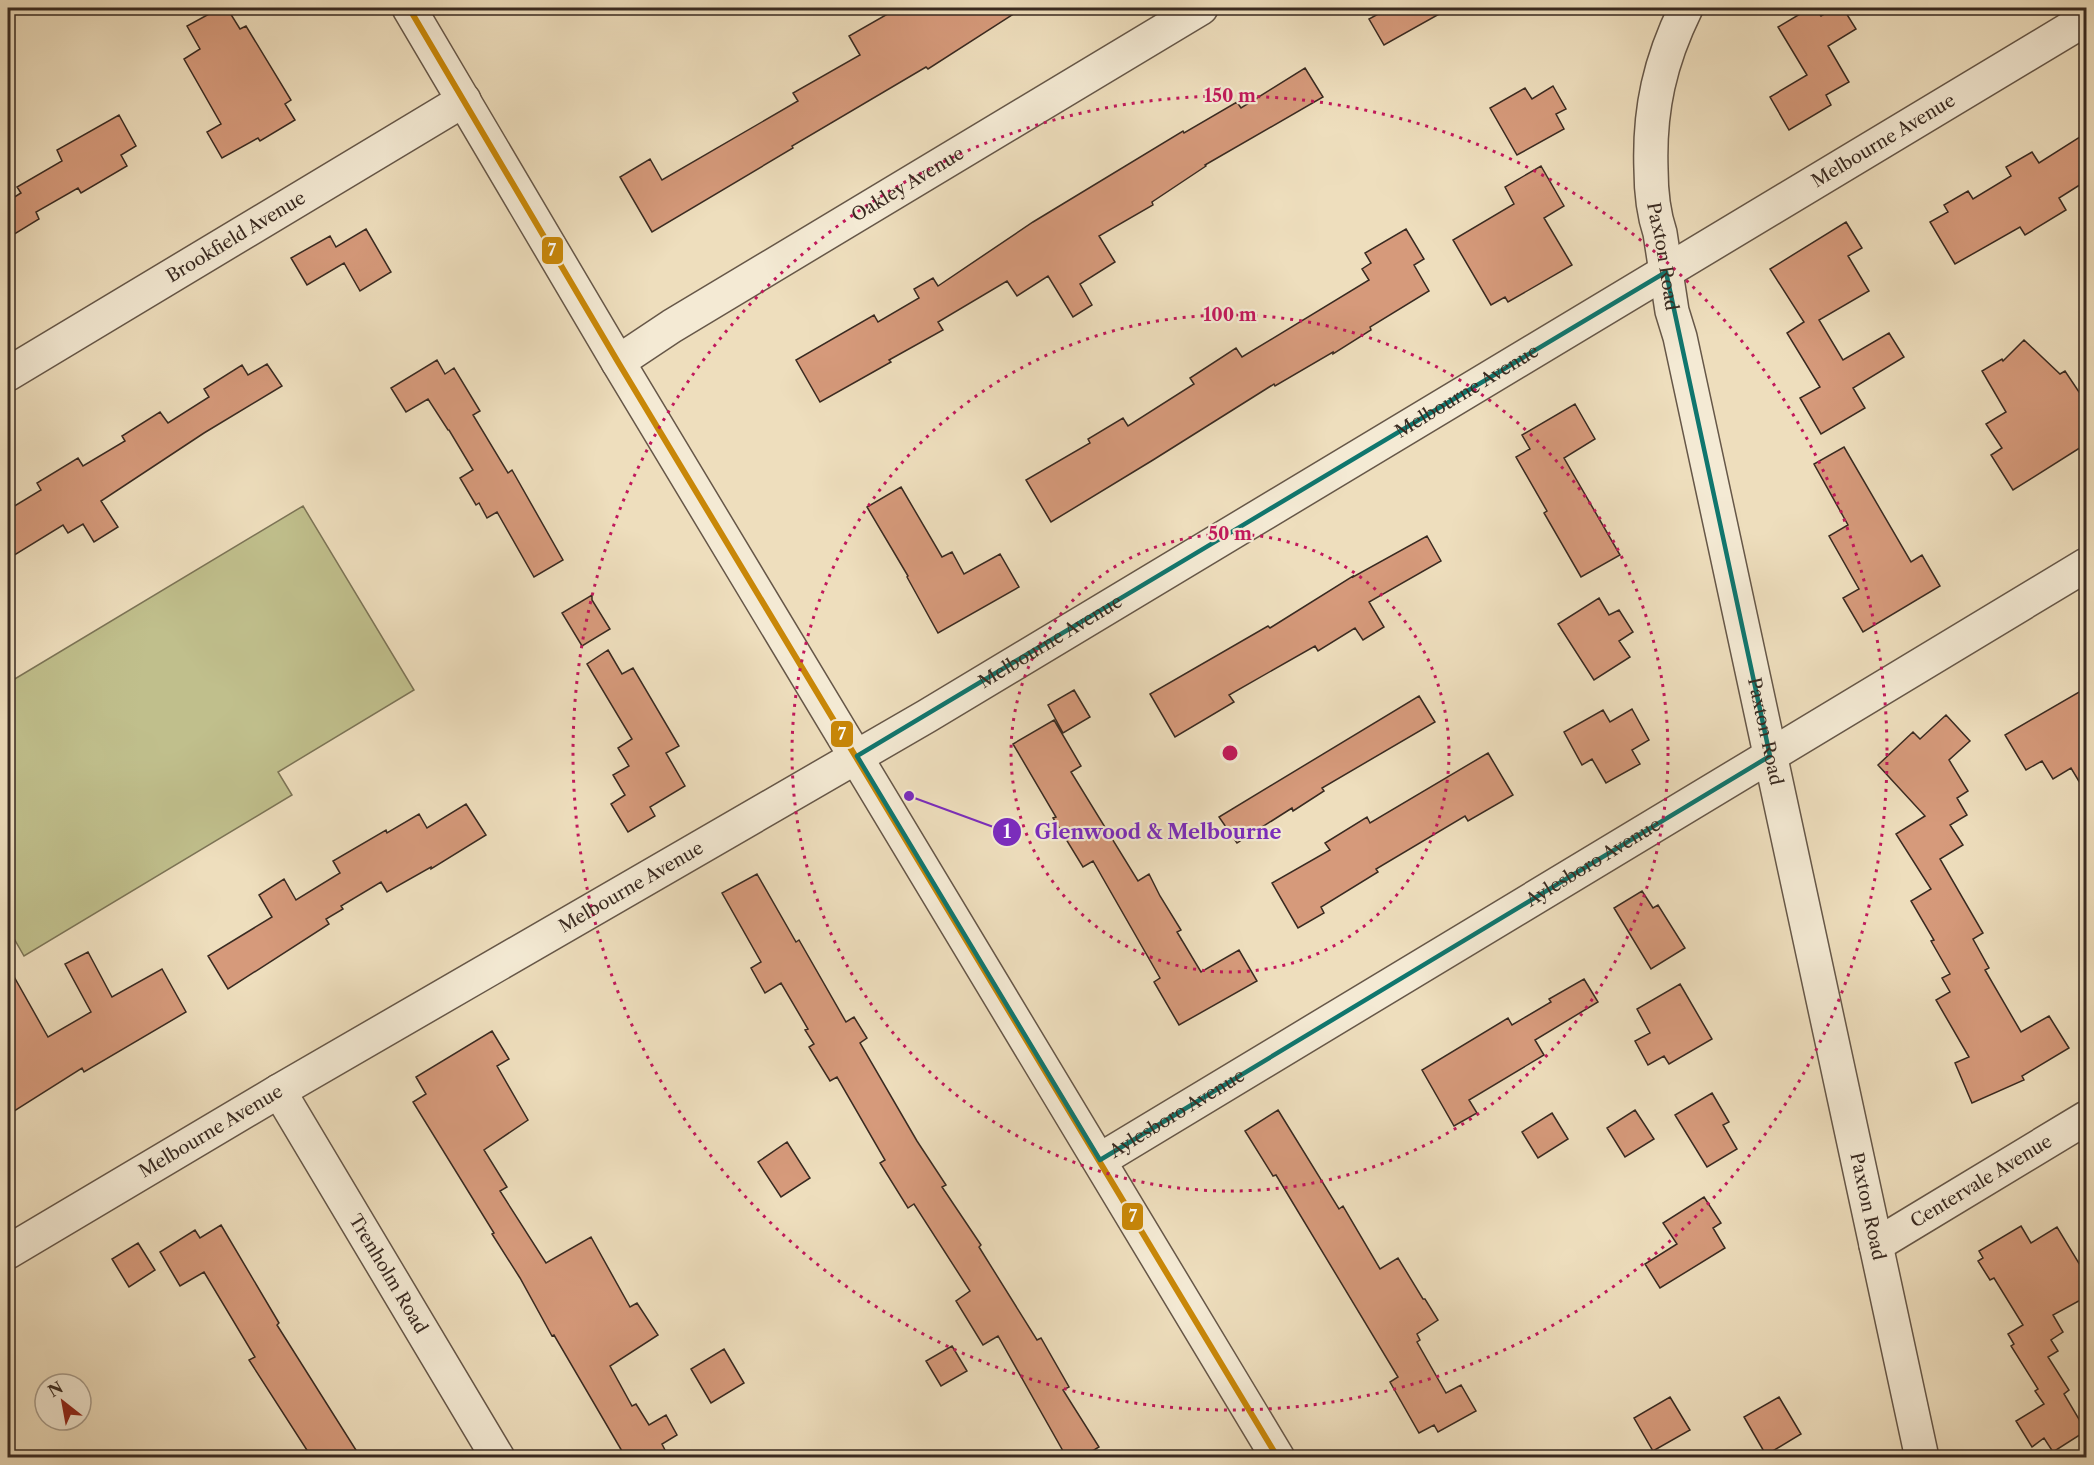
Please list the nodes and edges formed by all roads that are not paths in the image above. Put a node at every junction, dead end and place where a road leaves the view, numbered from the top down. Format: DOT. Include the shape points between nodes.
graph roads {
  1 [pos="409,8"];
  2 [pos="1201,8"];
  3 [pos="1686,8"];
  4 [pos="2086,19"];
  5 [pos="464,100"];
  6 [pos="1666,272"];
  7 [pos="618,362"];
  8 [pos="8,374"];
  9 [pos="2086,565"];
  10 [pos="857,756"];
  11 [pos="1770,756"];
  12 [pos="279,1091"];
  13 [pos="2086,1118"];
  14 [pos="1100,1160"];
  15 [pos="1876,1245"];
  16 [pos="8,1252"];
  17 [pos="498,1458"];
  18 [pos="1278,1458"];
  19 [pos="1922,1458"];
  1 -- 5 [label="street"];
  2 -- 7 [label="street, Oakley Avenue"];
  3 -- 6 [label="street, Paxton Road" via="1663,64 1650,135 1652,193"];
  4 -- 6 [label="street, Melbourne Avenue"];
  5 -- 7 [label="street"];
  5 -- 8 [label="street, Brookfield Avenue"];
  6 -- 10 [label="street, Melbourne Avenue"];
  6 -- 11 [label="street, Paxton Road"];
  7 -- 10 [label="street"];
  9 -- 11 [label="street, Aylesboro Avenue"];
  10 -- 12 [label="street, Melbourne Avenue"];
  10 -- 14 [label="street"];
  11 -- 14 [label="street, Aylesboro Avenue"];
  11 -- 15 [label="street, Paxton Road"];
  12 -- 16 [label="street, Melbourne Avenue"];
  12 -- 17 [label="street, Trenholm Road"];
  13 -- 15 [label="street, Centervale Avenue"];
  14 -- 18 [label="street"];
  15 -- 19 [label="street, Paxton Road"];
}
